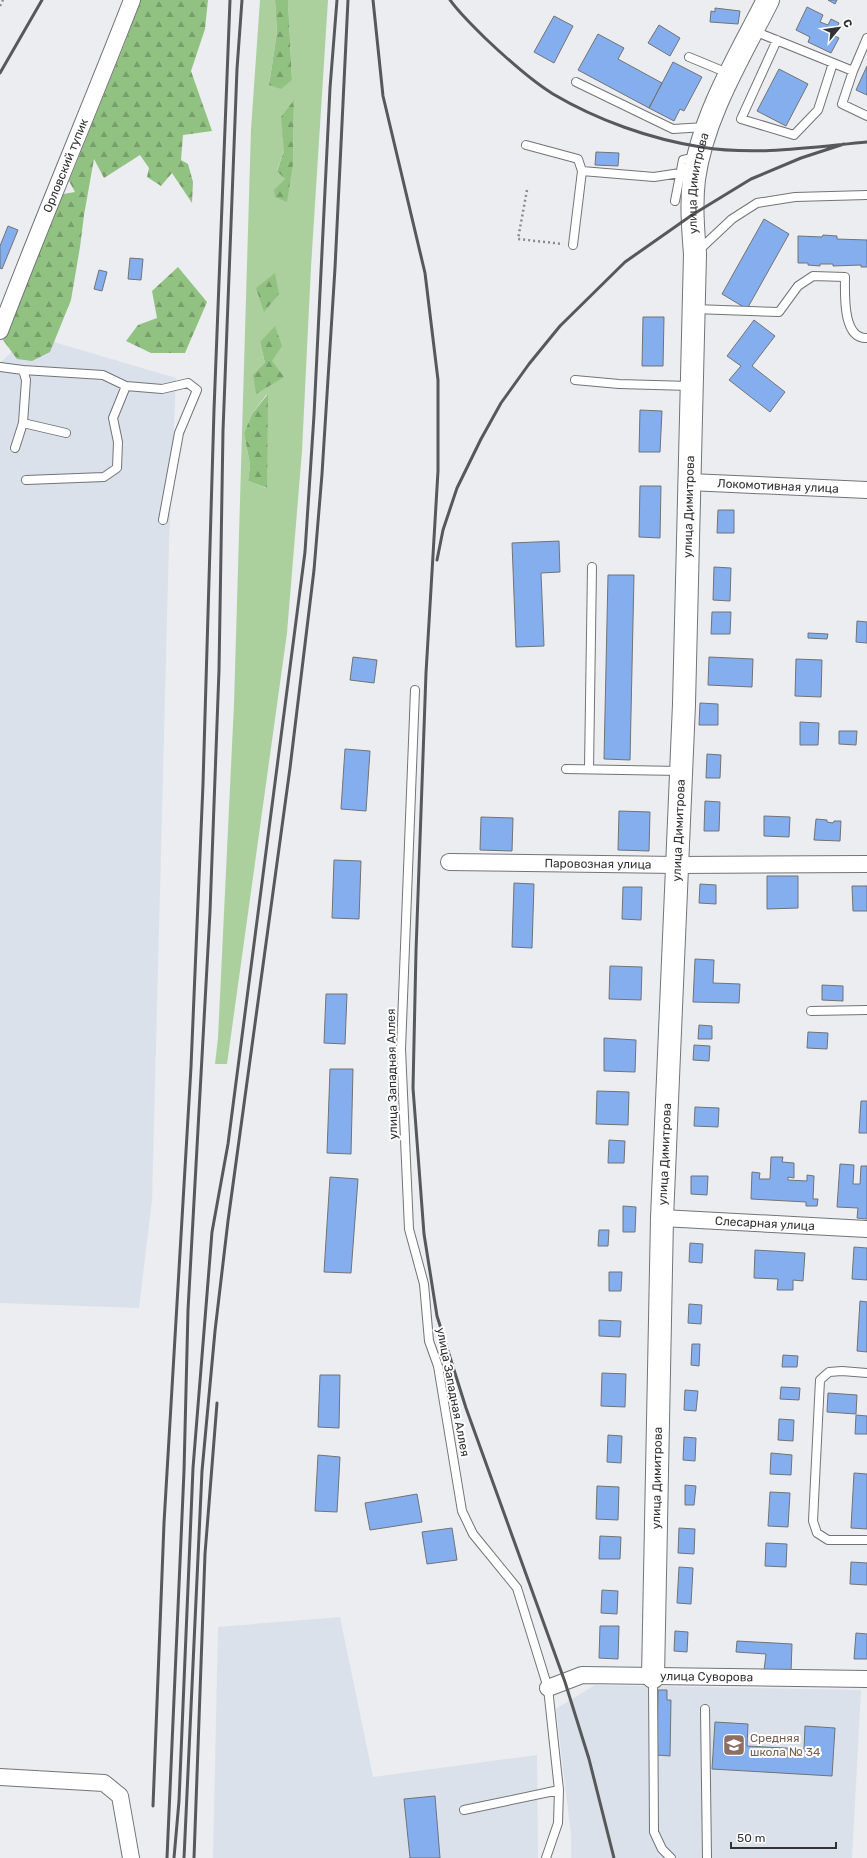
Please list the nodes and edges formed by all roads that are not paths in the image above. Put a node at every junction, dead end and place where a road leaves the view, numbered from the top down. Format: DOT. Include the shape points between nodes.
graph roads {
  1 [pos="132,0"];
  2 [pos="768,0"];
  3 [pos="753,30"];
  4 [pos="867,38"];
  5 [pos="777,40"];
  6 [pos="689,57"];
  7 [pos="833,63"];
  8 [pos="852,71"];
  9 [pos="730,74"];
  10 [pos="576,82"];
  11 [pos="867,116"];
  12 [pos="707,127"];
  13 [pos="526,144"];
  14 [pos="699,156"];
  15 [pos="582,171"];
  16 [pos="680,173"];
  17 [pos="867,195"];
  18 [pos="675,201"];
  19 [pos="573,245"];
  20 [pos="695,254"];
  21 [pos="693,309"];
  22 [pos="0,331"];
  23 [pos="867,338"];
  24 [pos="0,367"];
  25 [pos="22,370"];
  26 [pos="575,380"];
  27 [pos="126,386"];
  28 [pos="691,386"];
  29 [pos="23,423"];
  30 [pos="66,433"];
  31 [pos="15,448"];
  32 [pos="26,480"];
  33 [pos="689,482"];
  34 [pos="867,490"];
  35 [pos="163,520"];
  36 [pos="592,567"];
  37 [pos="415,690"];
  38 [pos="566,769"];
  39 [pos="589,769"];
  40 [pos="681,771"];
  41 [pos="449,862"];
  42 [pos="867,864"];
  43 [pos="677,865"];
  44 [pos="811,1010"];
  45 [pos="867,1010"];
  46 [pos="662,1218"];
  47 [pos="867,1229"];
  48 [pos="867,1373"];
  49 [pos="867,1540"];
  50 [pos="653,1677"];
  51 [pos="867,1679"];
  52 [pos="548,1688"];
  53 [pos="705,1709"];
  54 [pos="0,1777"];
  55 [pos="559,1790"];
  56 [pos="464,1810"];
  57 [pos="131,1858"];
  58 [pos="546,1858"];
  59 [pos="671,1858"];
  60 [pos="707,1858"];
  1 -- 22 [label="street, Орловский тупик"];
  2 -- 3 [label="street, улица Димитрова"];
  3 -- 5 [label="lane"];
  3 -- 9 [label="street, улица Димитрова"];
  4 -- 8 [label="lane"];
  5 -- 7 [label="lane"];
  5 -- 7 [label="lane" via="741,120 794,135 818,110"];
  6 -- 9 [label="lane"];
  7 -- 8 [label="lane"];
  8 -- 11 [label="lane" via="842,104"];
  9 -- 12 [label="street, улица Димитрова"];
  10 -- 12 [label="lane" via="673,128"];
  12 -- 14 [label="street, улица Димитрова"];
  13 -- 15 [label="lane" via="578,159"];
  14 -- 16 [label="lane" via="682,160"];
  14 -- 20 [label="street, улица Димитрова" via="694,178 692,215"];
  15 -- 16 [label="lane" via="654,177"];
  15 -- 19 [label="lane"];
  16 -- 18 [label="lane"];
  17 -- 20 [label="lane" via="795,196 757,203 732,219"];
  20 -- 21 [label="street, улица Димитрова"];
  21 -- 23 [label="lane" via="779,312 798,286 813,276 845,277 846,317 852,330"];
  21 -- 28 [label="street, улица Димитрова"];
  24 -- 25 [label="lane"];
  25 -- 27 [label="lane" via="103,375"];
  25 -- 29 [label="lane" via="26,380"];
  26 -- 28 [label="lane"];
  27 -- 32 [label="lane" via="113,418 118,442 117,468 104,477"];
  27 -- 35 [label="lane" via="162,389 188,383 197,390 179,433"];
  28 -- 33 [label="street, улица Димитрова"];
  29 -- 30 [label="lane"];
  29 -- 31 [label="lane"];
  33 -- 34 [label="street, Локомотивная улица"];
  33 -- 40 [label="street, улица Димитрова"];
  36 -- 39 [label="lane"];
  37 -- 52 [label="lane, улица Западная Аллея" via="401,1049 409,1229 424,1284 429,1341 438,1366 462,1510 473,1534 517,1588"];
  38 -- 39 [label="lane"];
  39 -- 40 [label="lane"];
  40 -- 43 [label="street, улица Димитрова"];
  41 -- 43 [label="street, Паровозная улица"];
  42 -- 43 [label="street, Паровозная улица"];
  43 -- 46 [label="street, улица Димитрова"];
  44 -- 45 [label="lane"];
  46 -- 47 [label="street, Слесарная улица"];
  46 -- 50 [label="street, улица Димитрова"];
  48 -- 49 [label="lane" via="829,1372 820,1380 813,1521 817,1533 828,1540"];
  50 -- 51 [label="street, улица Суворова"];
  50 -- 52 [label="street, улица Суворова" via="582,1675"];
  50 -- 59 [label="lane" via="654,1832 662,1849"];
  52 -- 55 [label="lane, улица Западная Аллея"];
  53 -- 60 [label="lane"];
  54 -- 57 [label="street" via="104,1782 120,1796"];
  55 -- 56 [label="lane"];
  55 -- 58 [label="lane, улица Западная Аллея" via="558,1823"];
}
